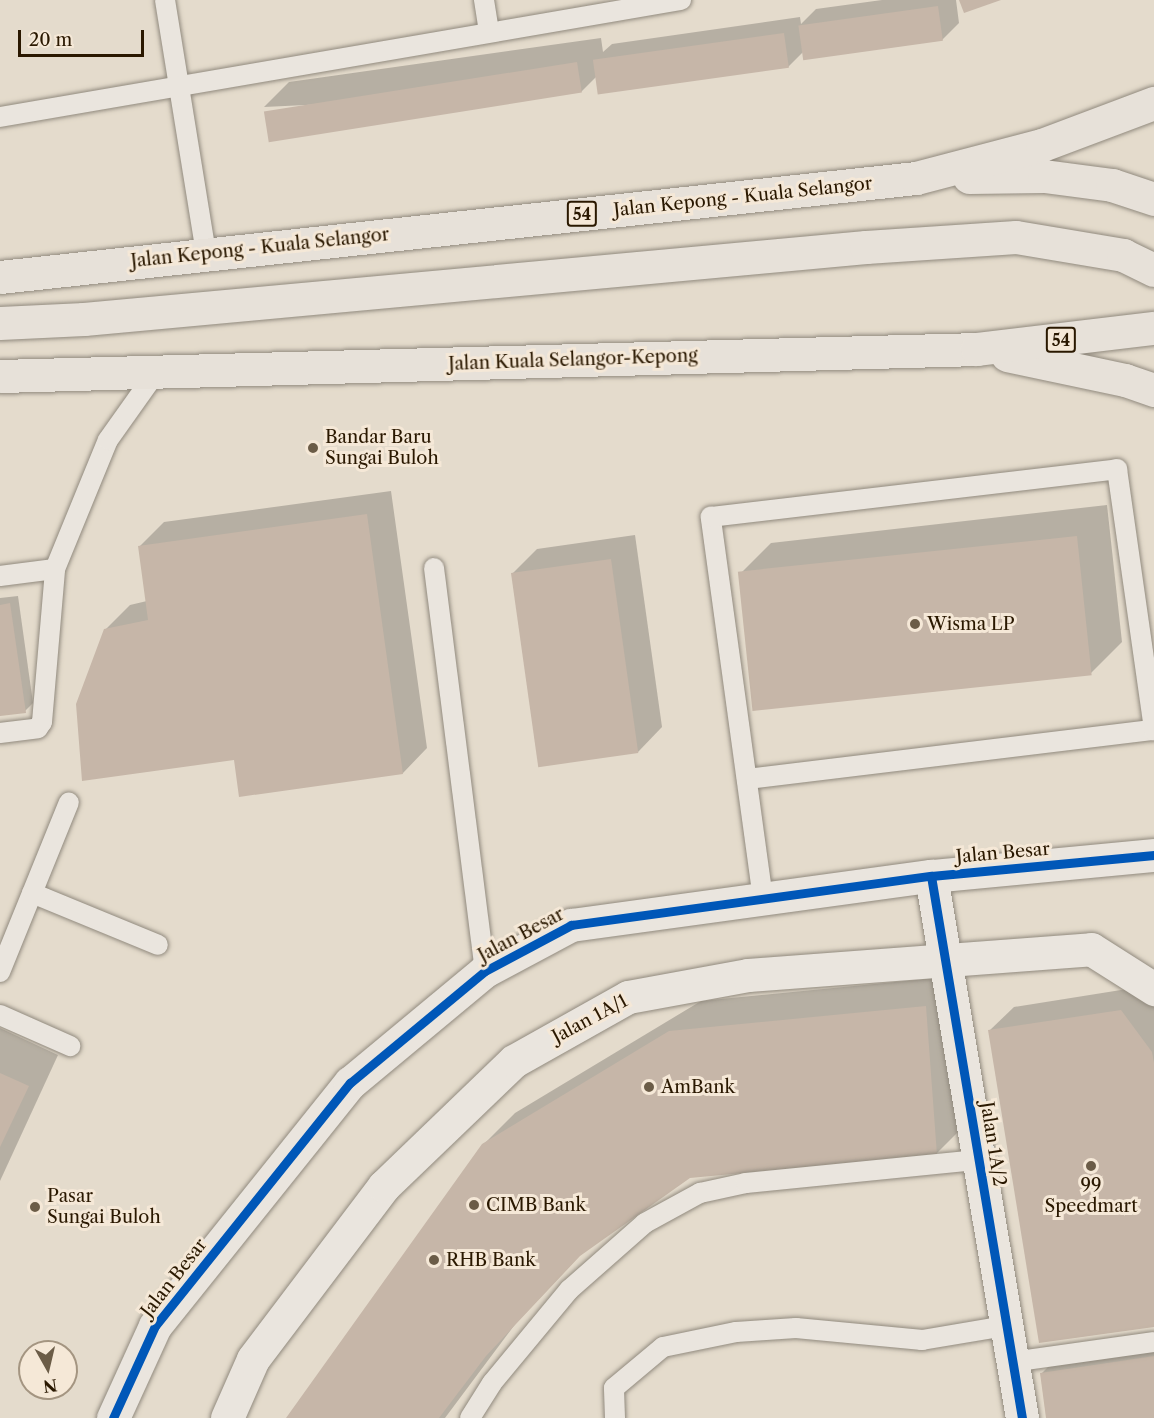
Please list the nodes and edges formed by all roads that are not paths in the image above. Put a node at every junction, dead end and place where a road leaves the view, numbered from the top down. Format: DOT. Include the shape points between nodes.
graph roads {
  1 [pos="165,0"];
  2 [pos="484,0"];
  3 [pos="681,0"];
  4 [pos="489,32"];
  5 [pos="180,85"];
  6 [pos="1154,103"];
  7 [pos="0,117"];
  8 [pos="916,178"];
  9 [pos="1154,199"];
  10 [pos="206,254"];
  11 [pos="1154,270"];
  12 [pos="0,277"];
  13 [pos="0,323"];
  14 [pos="1151,326"];
  15 [pos="977,349"];
  16 [pos="157,371"];
  17 [pos="0,376"];
  18 [pos="1154,390"];
  19 [pos="434,567"];
  20 [pos="55,569"];
  21 [pos="0,576"];
  22 [pos="1154,730"];
  23 [pos="0,733"];
  24 [pos="747,779"];
  25 [pos="69,802"];
  26 [pos="1154,855"];
  27 [pos="931,876"];
  28 [pos="32,893"];
  29 [pos="763,899"];
  30 [pos="158,945"];
  31 [pos="945,960"];
  32 [pos="485,971"];
  33 [pos="0,972"];
  34 [pos="1154,989"];
  35 [pos="0,1015"];
  36 [pos="70,1046"];
  37 [pos="978,1160"];
  38 [pos="1006,1326"];
  39 [pos="1154,1342"];
  40 [pos="1012,1362"];
  41 [pos="113,1418"];
  42 [pos="227,1418"];
  43 [pos="470,1418"];
  44 [pos="615,1418"];
  45 [pos="1022,1418"];
  1 -- 5 [label="lane"];
  2 -- 4 [label="lane"];
  3 -- 4 [label="lane"];
  4 -- 5 [label="lane"];
  5 -- 7 [label="lane"];
  5 -- 10 [label="lane"];
  6 -- 8 [label="highway, Jalan Kepong - Kuala Selangor / 54" via="1042,145"];
  8 -- 9 [label="highway" via="1044,176 1112,184"];
  8 -- 10 [label="highway, Jalan Kepong - Kuala Selangor / 54"];
  10 -- 12 [label="highway, Jalan Kepong - Kuala Selangor / 54"];
  11 -- 13 [label="highway" via="1123,255 1016,237 866,247 84,319"];
  14 -- 15 [label="highway, Jalan Kuala Selangor-Kepong / 54"];
  15 -- 16 [label="highway, Jalan Kuala Selangor-Kepong / 54"];
  15 -- 18 [label="highway" via="1125,380"];
  16 -- 17 [label="highway, Jalan Kuala Selangor-Kepong / 54"];
  16 -- 20 [label="lane" via="108,440"];
  19 -- 32 [label="lane"];
  20 -- 21 [label="lane"];
  20 -- 23 [label="lane" via="42,722 38,728"];
  22 -- 24 [label="lane"];
  22 -- 24 [label="lane" via="1117,469 711,517"];
  24 -- 29 [label="lane"];
  25 -- 28 [label="lane"];
  26 -- 27 [label="street, Jalan Besar"];
  27 -- 29 [label="street, Jalan Besar"];
  27 -- 31 [label="street, Jalan 1A/2"];
  28 -- 30 [label="lane"];
  28 -- 33 [label="lane"];
  29 -- 32 [label="street, Jalan Besar" via="572,925"];
  31 -- 34 [label="street, Jalan 1A/1" via="1091,949"];
  31 -- 37 [label="street, Jalan 1A/2"];
  31 -- 42 [label="street, Jalan 1A/1" via="748,975 628,997 514,1061 384,1186 253,1359"];
  32 -- 41 [label="street, Jalan Besar" via="350,1083 155,1326"];
  35 -- 36 [label="lane"];
  37 -- 38 [label="street, Jalan 1A/2"];
  37 -- 43 [label="lane" via="746,1183 700,1193 645,1223 569,1290 492,1383"];
  38 -- 40 [label="street, Jalan 1A/2"];
  38 -- 44 [label="lane" via="922,1340 796,1328 736,1332 663,1347 614,1388"];
  39 -- 40 [label="lane"];
  40 -- 45 [label="street, Jalan 1A/2"];
}
